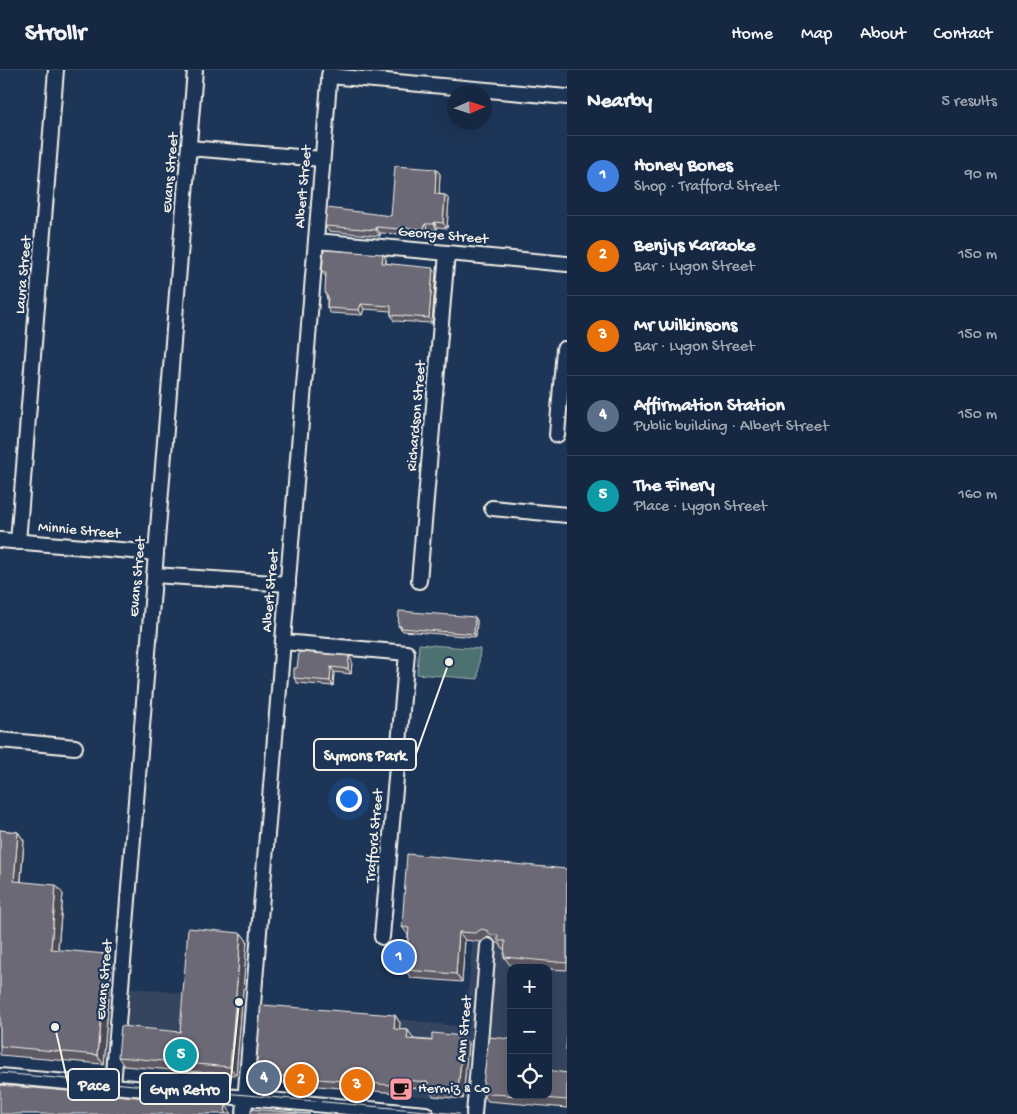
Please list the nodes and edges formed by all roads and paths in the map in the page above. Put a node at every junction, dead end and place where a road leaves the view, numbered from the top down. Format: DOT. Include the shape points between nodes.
graph roads {
  1 [pos="56,70"];
  2 [pos="195,70"];
  3 [pos="329,73"];
  4 [pos="567,97"];
  5 [pos="189,148"];
  6 [pos="322,159"];
  7 [pos="316,241"];
  8 [pos="447,253"];
  9 [pos="567,264"];
  10 [pos="564,349"];
  11 [pos="565,367"];
  12 [pos="557,435"];
  13 [pos="492,508"];
  14 [pos="567,515"];
  15 [pos="0,540"];
  16 [pos="18,542"];
  17 [pos="156,553"];
  18 [pos="154,575"];
  19 [pos="419,581"];
  20 [pos="288,584"];
  21 [pos="283,642"];
  22 [pos="0,740"];
  23 [pos="75,747"];
  24 [pos="382,937"];
  25 [pos="488,946"];
  26 [pos="0,1076"];
  27 [pos="113,1086"];
  28 [pos="245,1098"];
  29 [pos="244,1114"];
  30 [pos="426,1114"];
  31 [pos="474,1114"];
  1 -- 16 [label="street, Laura Street"];
  2 -- 5 [label="street, Evans Street"];
  3 -- 4 [label="street"];
  3 -- 6 [label="street, Albert Street"];
  5 -- 6 [label="street"];
  5 -- 17 [label="street, Evans Street"];
  6 -- 7 [label="street, Albert Street"];
  7 -- 8 [label="street, George Street"];
  7 -- 20 [label="street, Albert Street"];
  8 -- 9 [label="street, George Street"];
  8 -- 19 [label="street, Richardson Street"];
  10 -- 11 [label="street"];
  11 -- 12 [label="street"];
  13 -- 14 [label="street"];
  15 -- 16 [label="street, Minnie Street"];
  16 -- 17 [label="street, Minnie Street"];
  17 -- 18 [label="street, Evans Street"];
  18 -- 20 [label="street"];
  18 -- 27 [label="street, Evans Street"];
  20 -- 21 [label="street, Albert Street"];
  21 -- 24 [label="street, Trafford Street" via="407,654"];
  21 -- 28 [label="street, Albert Street"];
  22 -- 23 [label="street"];
  25 -- 31 [label="street, Ann Street"];
  26 -- 27 [label="street"];
  27 -- 28 [label="street"];
  28 -- 29 [label="street, Albert Street"];
  28 -- 30 [label="street"];
}
